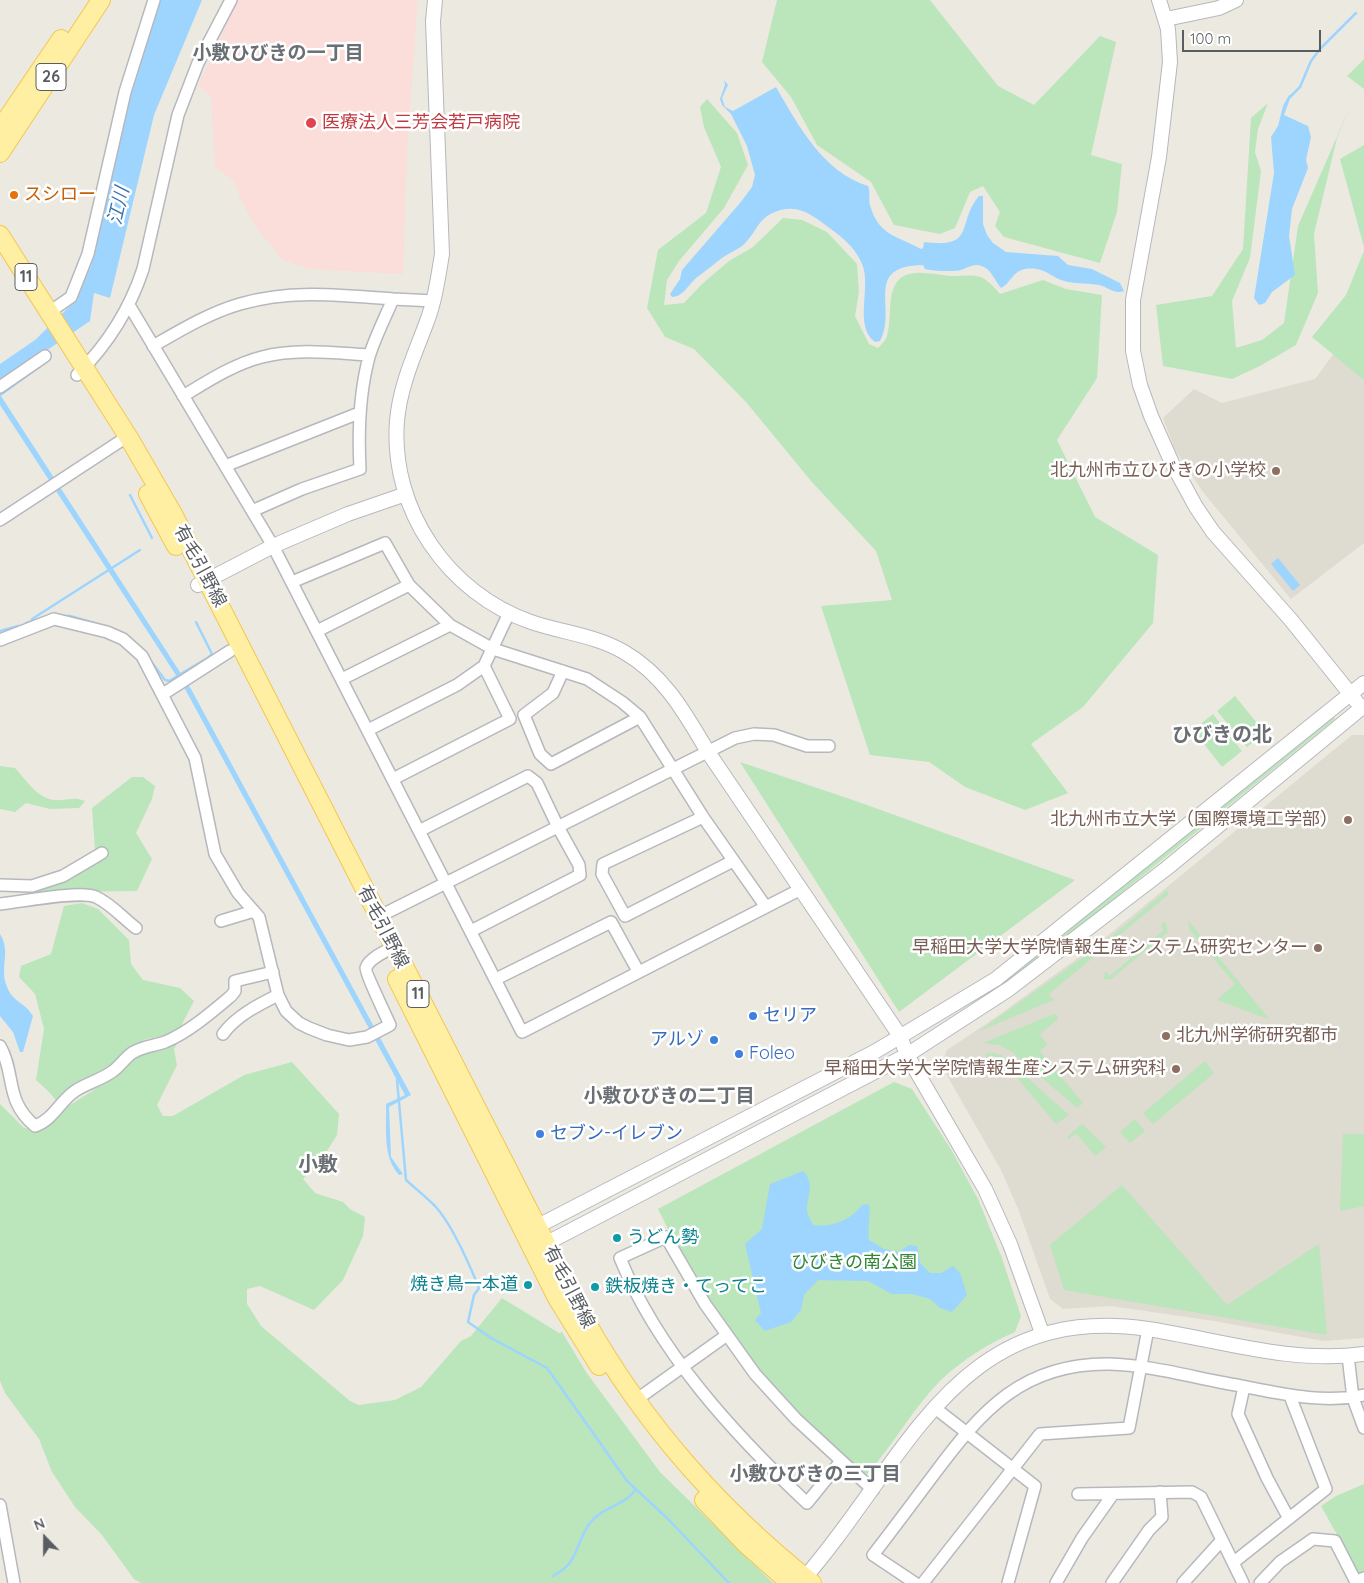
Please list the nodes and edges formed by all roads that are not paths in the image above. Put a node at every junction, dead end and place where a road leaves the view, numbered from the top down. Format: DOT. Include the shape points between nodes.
graph roads {
  1 [pos="87,0"];
  2 [pos="101,0"];
  3 [pos="154,0"];
  4 [pos="231,0"];
  5 [pos="435,0"];
  6 [pos="1159,0"];
  7 [pos="1236,0"];
  8 [pos="1166,19"];
  9 [pos="0,130"];
  10 [pos="0,153"];
  11 [pos="0,235"];
  12 [pos="0,257"];
  13 [pos="393,299"];
  14 [pos="434,301"];
  15 [pos="129,305"];
  16 [pos="49,320"];
  17 [pos="153,346"];
  18 [pos="369,355"];
  19 [pos="45,356"];
  20 [pos="79,369"];
  21 [pos="0,387"];
  22 [pos="183,396"];
  23 [pos="359,413"];
  24 [pos="119,442"];
  25 [pos="225,466"];
  26 [pos="406,494"];
  27 [pos="252,511"];
  28 [pos="0,520"];
  29 [pos="273,546"];
  30 [pos="203,582"];
  31 [pos="292,582"];
  32 [pos="409,585"];
  33 [pos="509,613"];
  34 [pos="450,625"];
  35 [pos="317,631"];
  36 [pos="0,640"];
  37 [pos="493,649"];
  38 [pos="230,651"];
  39 [pos="484,666"];
  40 [pos="563,671"];
  41 [pos="342,680"];
  42 [pos="1364,683"];
  43 [pos="163,694"];
  44 [pos="1351,694"];
  45 [pos="1363,708"];
  46 [pos="640,717"];
  47 [pos="368,730"];
  48 [pos="829,746"];
  49 [pos="708,752"];
  50 [pos="672,770"];
  51 [pos="393,779"];
  52 [pos="703,817"];
  53 [pos="558,828"];
  54 [pos="419,831"];
  55 [pos="102,854"];
  56 [pos="733,861"];
  57 [pos="446,884"];
  58 [pos="0,885"];
  59 [pos="801,889"];
  60 [pos="0,904"];
  61 [pos="766,907"];
  62 [pos="254,911"];
  63 [pos="378,917"];
  64 [pos="221,921"];
  65 [pos="136,928"];
  66 [pos="471,931"];
  67 [pos="388,949"];
  68 [pos="273,972"];
  69 [pos="638,972"];
  70 [pos="496,979"];
  71 [pos="278,995"];
  72 [pos="223,1034"];
  73 [pos="900,1036"];
  74 [pos="0,1046"];
  75 [pos="907,1054"];
  76 [pos="532,1232"];
  77 [pos="546,1243"];
  78 [pos="1148,1329"];
  79 [pos="1042,1333"];
  80 [pos="727,1335"];
  81 [pos="1364,1354"];
  82 [pos="1348,1356"];
  83 [pos="683,1366"];
  84 [pos="1141,1368"];
  85 [pos="1244,1386"];
  86 [pos="1290,1396"];
  87 [pos="1359,1397"];
  88 [pos="636,1400"];
  89 [pos="935,1408"];
  90 [pos="1364,1428"];
  91 [pos="966,1432"];
  92 [pos="840,1461"];
  93 [pos="1013,1468"];
  94 [pos="872,1490"];
  95 [pos="1160,1492"];
  96 [pos="1078,1494"];
  97 [pos="1113,1494"];
  98 [pos="0,1505"];
  99 [pos="1288,1517"];
  100 [pos="1222,1540"];
  101 [pos="1234,1562"];
  102 [pos="1358,1581"];
  103 [pos="802,1582"];
  104 [pos="14,1583"];
  105 [pos="915,1583"];
  106 [pos="923,1583"];
  107 [pos="1008,1583"];
  108 [pos="1056,1583"];
  109 [pos="1112,1583"];
  110 [pos="1183,1583"];
  111 [pos="1244,1583"];
  112 [pos="1260,1583"];
  1 -- 9 [label="main road, 26"];
  2 -- 10 [label="main road, 26"];
  3 -- 16 [label="street" via="125,92 88,254 71,297"];
  4 -- 15 [label="street" via="198,63 178,115 143,269"];
  5 -- 14 [label="street" via="433,21 442,254"];
  6 -- 8 [label="street"];
  7 -- 8 [label="street" via="1218,8"];
  8 -- 44 [label="street" via="1170,45 1168,84 1132,323 1132,345 1140,385 1172,463 1196,508"];
  11 -- 16 [label="main road, 有毛引野線 / 11"];
  12 -- 16 [label="main road, 有毛引野線 / 11"];
  13 -- 14 [label="street"];
  13 -- 17 [label="street" via="306,294 258,299 214,313"];
  13 -- 18 [label="street"];
  14 -- 26 [label="street" via="402,388 397,422 399,461"];
  15 -- 17 [label="street"];
  15 -- 20 [label="street" via="123,318"];
  16 -- 20 [label="main road, 有毛引野線 / 11"];
  17 -- 22 [label="street"];
  18 -- 22 [label="street" via="319,352 261,357 212,378"];
  18 -- 23 [label="street"];
  19 -- 21 [label="street"];
  20 -- 24 [label="main road, 有毛引野線 / 11"];
  20 -- 30 [label="main road, 有毛引野線 / 11" via="173,514"];
  22 -- 25 [label="street"];
  23 -- 25 [label="street"];
  23 -- 27 [label="street" via="360,469"];
  24 -- 28 [label="street"];
  24 -- 30 [label="main road, 有毛引野線 / 11"];
  25 -- 27 [label="street"];
  26 -- 29 [label="street"];
  26 -- 33 [label="street" via="433,549 455,577"];
  27 -- 29 [label="street"];
  29 -- 30 [label="street"];
  29 -- 31 [label="street"];
  30 -- 38 [label="main road, 有毛引野線 / 11"];
  30 -- 63 [label="main road, 有毛引野線 / 11"];
  31 -- 32 [label="street" via="384,543"];
  31 -- 35 [label="street"];
  32 -- 34 [label="street"];
  32 -- 35 [label="street"];
  33 -- 37 [label="street"];
  33 -- 49 [label="street" via="533,623 599,639 644,665 662,681"];
  34 -- 37 [label="street"];
  34 -- 41 [label="street"];
  35 -- 41 [label="street"];
  36 -- 43 [label="street" via="54,619 91,626 123,639 142,656"];
  37 -- 39 [label="street"];
  37 -- 40 [label="street"];
  38 -- 43 [label="street"];
  38 -- 67 [label="main road, 有毛引野線 / 11"];
  39 -- 47 [label="street" via="457,685"];
  39 -- 51 [label="street" via="510,720"];
  40 -- 46 [label="street" via="604,689"];
  40 -- 46 [label="street" via="553,693 524,715 540,754 551,764"];
  41 -- 47 [label="street"];
  42 -- 44 [label="street"];
  43 -- 62 [label="street" via="195,758 215,854 238,893"];
  44 -- 45 [label="street"];
  44 -- 73 [label="street" via="996,980"];
  45 -- 75 [label="street" via="1167,868 1009,989"];
  46 -- 50 [label="street"];
  47 -- 51 [label="street"];
  48 -- 49 [label="street" via="807,746 774,735 754,734 735,738"];
  49 -- 50 [label="street"];
  49 -- 59 [label="street"];
  50 -- 52 [label="street"];
  50 -- 53 [label="street"];
  51 -- 54 [label="street"];
  52 -- 56 [label="street"];
  52 -- 56 [label="street" via="603,864 602,874 625,916"];
  53 -- 54 [label="street" via="537,783 528,776"];
  53 -- 57 [label="street"];
  53 -- 66 [label="street" via="579,865 580,876"];
  54 -- 57 [label="street"];
  55 -- 58 [label="street" via="63,876 32,886"];
  56 -- 61 [label="street"];
  57 -- 63 [label="street"];
  57 -- 66 [label="street"];
  59 -- 61 [label="street"];
  59 -- 73 [label="street"];
  60 -- 65 [label="street" via="94,896"];
  61 -- 69 [label="street"];
  62 -- 64 [label="street"];
  62 -- 68 [label="street" via="259,917"];
  63 -- 67 [label="main road, 有毛引野線 / 11"];
  66 -- 70 [label="street"];
  67 -- 71 [label="street" via="369,963 366,974 390,1025 367,1037 349,1040 304,1025 286,1011"];
  67 -- 76 [label="main road, 有毛引野線 / 11"];
  68 -- 71 [label="street"];
  68 -- 74 [label="street" via="234,981 235,990 231,996 198,1022 165,1042 146,1046 131,1054 97,1082 74,1092 60,1108 35,1126 18,1106 10,1089"];
  69 -- 70 [label="street" via="611,922"];
  69 -- 70 [label="street" via="522,1032"];
  71 -- 72 [label="street" via="255,1006"];
  73 -- 75 [label="street"];
  73 -- 76 [label="street"];
  75 -- 77 [label="street"];
  75 -- 79 [label="street" via="985,1190 1010,1244"];
  76 -- 77 [label="main road, 有毛引野線 / 11"];
  76 -- 103 [label="main road, 有毛引野線 / 11" via="557,1298 591,1355 664,1456 746,1544"];
  77 -- 88 [label="main road, 有毛引野線 / 11" via="610,1365"];
  78 -- 79 [label="street" via="1103,1324"];
  78 -- 82 [label="street" via="1279,1353"];
  78 -- 84 [label="street"];
  79 -- 89 [label="street" via="974,1369 955,1384"];
  80 -- 83 [label="street"];
  80 -- 83 [label="street" via="666,1237 620,1258 628,1280"];
  80 -- 92 [label="street" via="755,1374"];
  81 -- 82 [label="street"];
  82 -- 87 [label="street"];
  83 -- 88 [label="street"];
  83 -- 92 [label="street" via="743,1440 807,1503"];
  84 -- 85 [label="street"];
  84 -- 91 [label="street" via="1087,1365 1039,1377 1013,1390"];
  84 -- 93 [label="street" via="1129,1428 1040,1434"];
  85 -- 86 [label="street"];
  85 -- 99 [label="street" via="1238,1414"];
  86 -- 87 [label="street"];
  86 -- 99 [label="street" via="1326,1489 1314,1501"];
  87 -- 90 [label="street"];
  88 -- 103 [label="main road, 有毛引野線 / 11" via="693,1474"];
  89 -- 91 [label="street"];
  89 -- 94 [label="street"];
  91 -- 93 [label="street"];
  91 -- 105 [label="street" via="874,1555"];
  92 -- 94 [label="street"];
  93 -- 106 [label="street"];
  93 -- 107 [label="street" via="1035,1486"];
  94 -- 103 [label="street"];
  95 -- 97 [label="street"];
  95 -- 100 [label="street" via="1192,1492 1202,1497"];
  95 -- 109 [label="street" via="1162,1517 1149,1530"];
  96 -- 97 [label="street"];
  97 -- 108 [label="street"];
  98 -- 104 [label="street"];
  99 -- 101 [label="street"];
  100 -- 101 [label="street"];
  100 -- 110 [label="street"];
  101 -- 111 [label="street"];
  102 -- 112 [label="street" via="1335,1541 1313,1539 1280,1562"];
}
